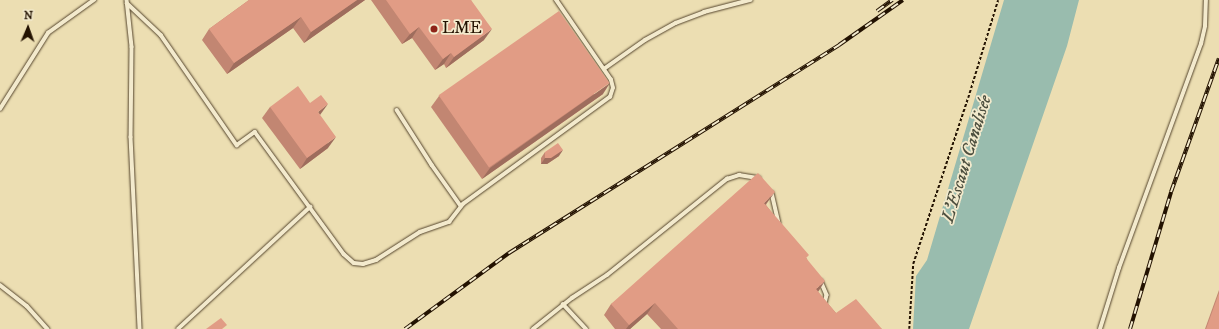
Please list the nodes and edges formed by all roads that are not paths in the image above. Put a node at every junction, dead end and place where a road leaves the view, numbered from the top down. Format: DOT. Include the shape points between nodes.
graph roads {
  1 [pos="94,0"];
  2 [pos="556,0"];
  3 [pos="750,0"];
  4 [pos="1206,0"];
  5 [pos="127,2"];
  6 [pos="604,69"];
  7 [pos="0,109"];
  8 [pos="397,110"];
  9 [pos="764,180"];
  10 [pos="768,186"];
  11 [pos="461,206"];
  12 [pos="310,207"];
  13 [pos="781,229"];
  14 [pos="820,279"];
  15 [pos="0,285"];
  16 [pos="563,304"];
  17 [pos="824,306"];
  18 [pos="48,329"];
  19 [pos="140,329"];
  20 [pos="178,329"];
  21 [pos="533,329"];
  22 [pos="586,329"];
  23 [pos="1100,329"];
  1 -- 7 [label="lane" via="48,33"];
  2 -- 6 [label="lane"];
  3 -- 6 [label="lane" via="704,12 676,23 645,40"];
  4 -- 23 [label="lane" via="1201,44 1118,268"];
  5 -- 12 [label="lane" via="161,36 237,145 255,132"];
  5 -- 19 [label="lane" via="132,47 131,137"];
  6 -- 11 [label="lane" via="613,88 608,99"];
  8 -- 11 [label="lane"];
  9 -- 16 [label="lane" via="739,175 727,179 607,275"];
  10 -- 13 [label="lane"];
  11 -- 12 [label="lane" via="446,224 420,232 376,260 363,264 354,263 348,258"];
  12 -- 20 [label="lane"];
  14 -- 17 [label="lane" via="827,295"];
  15 -- 18 [label="lane" via="27,306"];
  16 -- 21 [label="lane"];
  16 -- 22 [label="lane"];
}
